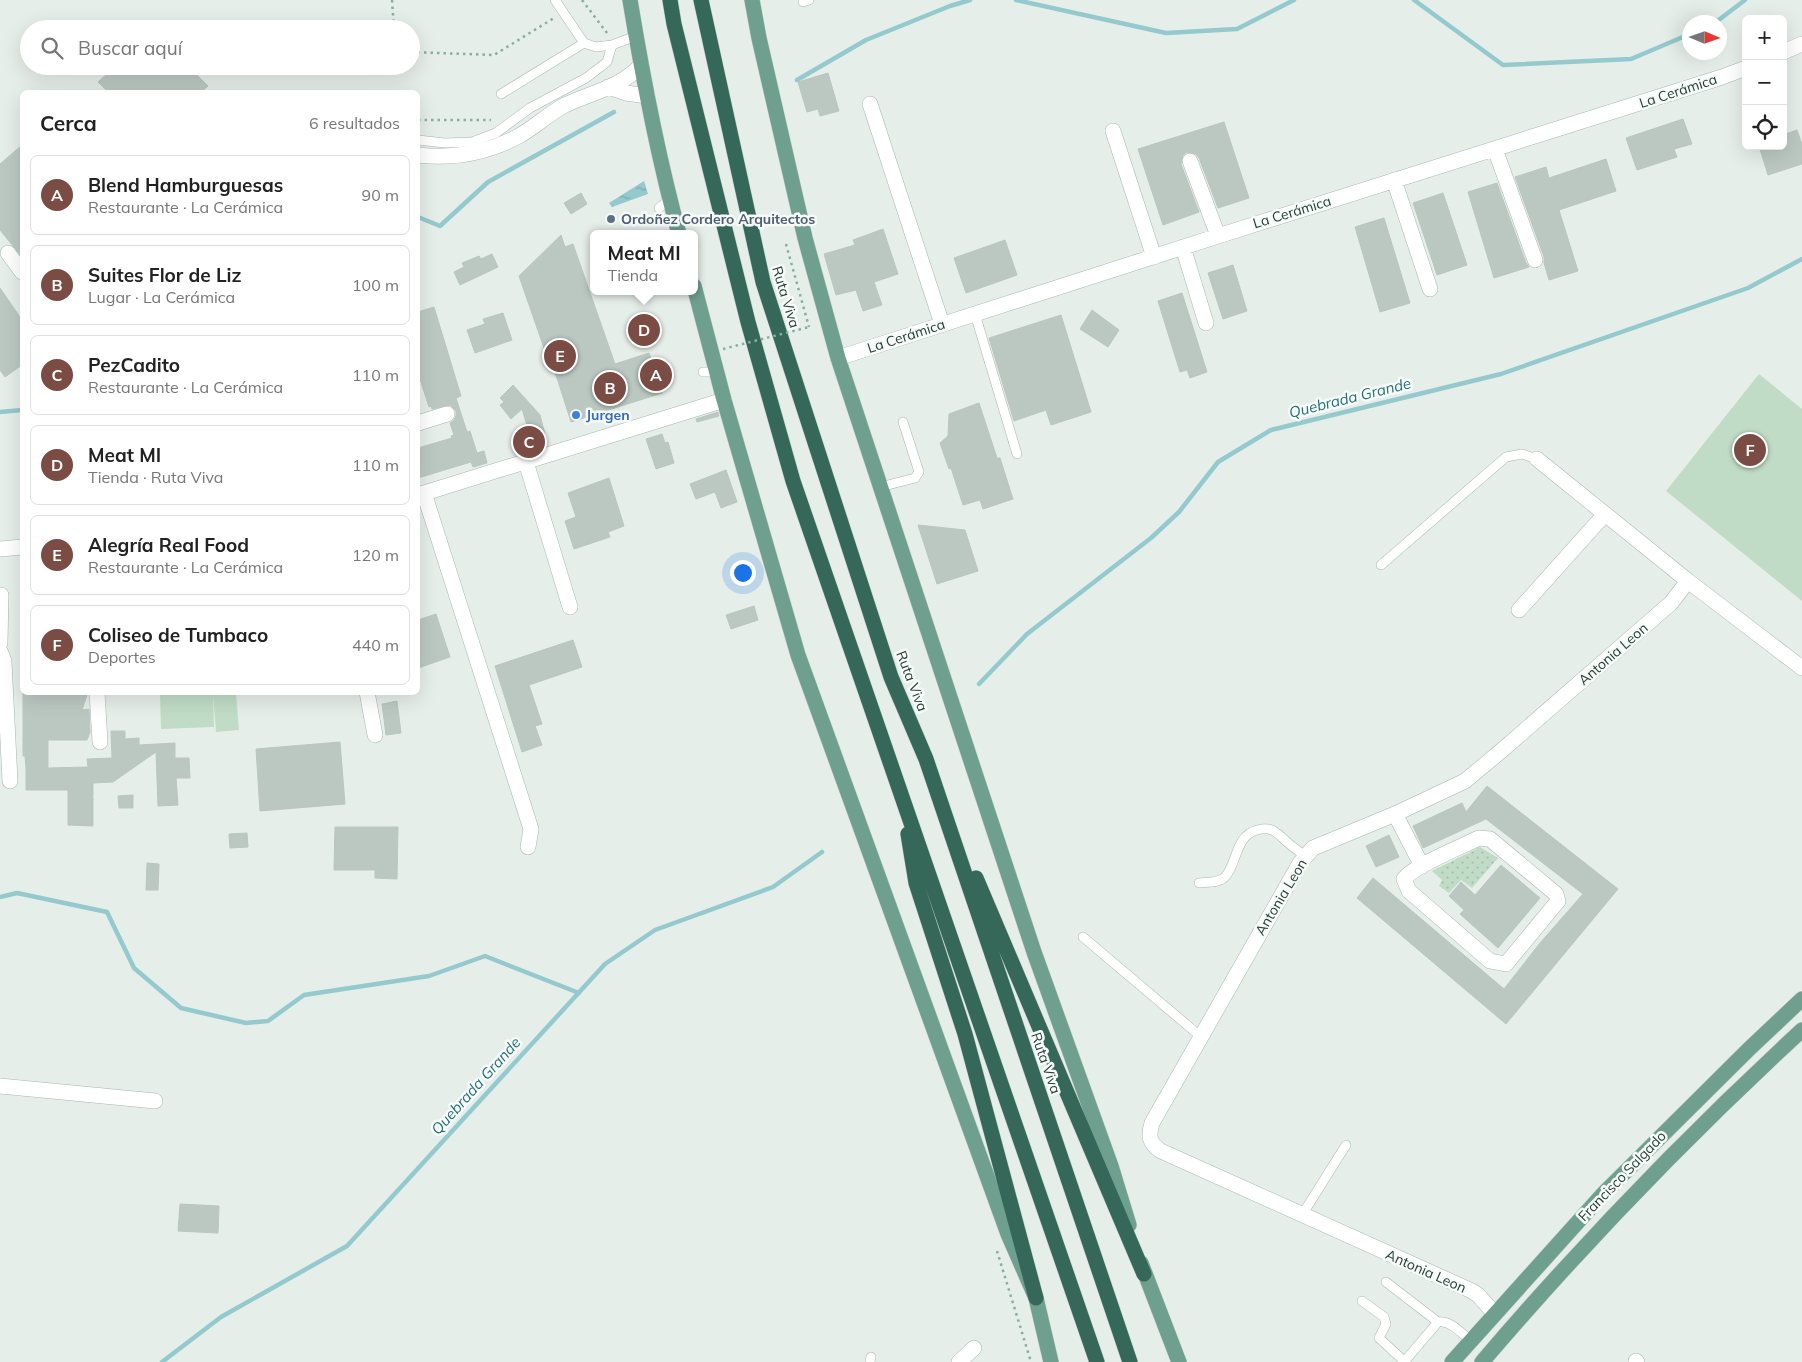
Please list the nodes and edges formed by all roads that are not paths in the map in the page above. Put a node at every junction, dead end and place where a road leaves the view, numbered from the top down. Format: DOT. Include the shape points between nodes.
graph roads {
  1 [pos="555,0"];
  2 [pos="630,0"];
  3 [pos="670,0"];
  4 [pos="701,0"];
  5 [pos="752,0"];
  6 [pos="636,36"];
  7 [pos="584,42"];
  8 [pos="1802,44"];
  9 [pos="612,45"];
  10 [pos="1787,50"];
  11 [pos="641,64"];
  12 [pos="1742,70"];
  13 [pos="608,87"];
  14 [pos="501,94"];
  15 [pos="647,96"];
  16 [pos="870,104"];
  17 [pos="1113,131"];
  18 [pos="420,140"];
  19 [pos="1495,149"];
  20 [pos="420,155"];
  21 [pos="1190,161"];
  22 [pos="1394,180"];
  23 [pos="677,230"];
  24 [pos="1218,236"];
  25 [pos="1183,247"];
  26 [pos="8,252"];
  27 [pos="1154,257"];
  28 [pos="1535,260"];
  29 [pos="20,269"];
  30 [pos="1430,289"];
  31 [pos="696,295"];
  32 [pos="975,314"];
  33 [pos="942,324"];
  34 [pos="1206,324"];
  35 [pos="838,358"];
  36 [pos="724,400"];
  37 [pos="447,414"];
  38 [pos="420,422"];
  39 [pos="903,422"];
  40 [pos="1017,454"];
  41 [pos="1537,459"];
  42 [pos="526,462"];
  43 [pos="880,487"];
  44 [pos="421,494"];
  45 [pos="1605,514"];
  46 [pos="20,547"];
  47 [pos="0,549"];
  48 [pos="1382,565"];
  49 [pos="1688,581"];
  50 [pos="2,595"];
  51 [pos="570,607"];
  52 [pos="1518,610"];
  53 [pos="0,643"];
  54 [pos="0,651"];
  55 [pos="1802,668"];
  56 [pos="98,695"];
  57 [pos="368,695"];
  58 [pos="375,735"];
  59 [pos="100,742"];
  60 [pos="926,759"];
  61 [pos="10,781"];
  62 [pos="899,786"];
  63 [pos="1395,814"];
  64 [pos="528,847"];
  65 [pos="1306,856"];
  66 [pos="1422,866"];
  67 [pos="1199,882"];
  68 [pos="1083,937"];
  69 [pos="1802,999"];
  70 [pos="1802,1030"];
  71 [pos="1200,1036"];
  72 [pos="0,1086"];
  73 [pos="155,1101"];
  74 [pos="1346,1145"];
  75 [pos="1302,1215"];
  76 [pos="1144,1274"];
  77 [pos="1386,1282"];
  78 [pos="1036,1298"];
  79 [pos="1362,1301"];
  80 [pos="1495,1314"];
  81 [pos="1438,1322"];
  82 [pos="1471,1341"];
  83 [pos="974,1348"];
  84 [pos="959,1362"];
  85 [pos="1051,1362"];
  86 [pos="1097,1362"];
  87 [pos="1130,1362"];
  88 [pos="1179,1362"];
  89 [pos="1404,1362"];
  90 [pos="1452,1362"];
  91 [pos="1482,1362"];
  1 -- 7 [label="lane"];
  2 -- 6 [label="main road"];
  3 -- 62 [label="highway" via="748,322 788,462"];
  4 -- 60 [label="highway, Ruta Viva" via="763,282 891,677"];
  5 -- 35 [label="main road, Ruta Viva" via="805,238"];
  6 -- 9 [label="lane"];
  6 -- 11 [label="main road"];
  7 -- 9 [label="lane" via="596,47"];
  7 -- 14 [label="lane"];
  8 -- 10 [label="street"];
  9 -- 18 [label="lane" via="607,62 586,78 530,108 496,133 472,142"];
  11 -- 13 [label="street" via="632,75"];
  11 -- 15 [label="main road"];
  12 -- 19 [label="street, La Cerámica"];
  13 -- 15 [label="street"];
  13 -- 20 [label="street" via="562,106 517,137 486,150 458,156"];
  15 -- 23 [label="main road" via="664,204"];
  16 -- 33 [label="street"];
  17 -- 27 [label="street"];
  19 -- 22 [label="street, La Cerámica"];
  19 -- 28 [label="street"];
  21 -- 24 [label="street"];
  22 -- 24 [label="street, La Cerámica"];
  22 -- 30 [label="street"];
  24 -- 25 [label="street, La Cerámica"];
  25 -- 27 [label="street, La Cerámica"];
  25 -- 34 [label="street"];
  26 -- 29 [label="street"];
  27 -- 32 [label="street, La Cerámica"];
  31 -- 36 [label="main road" via="710,372"];
  32 -- 33 [label="street, La Cerámica"];
  32 -- 40 [label="lane"];
  33 -- 35 [label="street, La Cerámica"];
  35 -- 43 [label="main road, Ruta Viva"];
  36 -- 42 [label="street"];
  36 -- 78 [label="main road" via="798,655 1008,1234"];
  37 -- 38 [label="street"];
  39 -- 43 [label="lane" via="918,476"];
  41 -- 45 [label="street"];
  41 -- 48 [label="lane" via="1522,454 1506,457"];
  42 -- 44 [label="street"];
  42 -- 51 [label="street"];
  43 -- 76 [label="main road, Ruta Viva" via="1034,952 1111,1166"];
  44 -- 64 [label="street" via="531,829"];
  45 -- 49 [label="street"];
  45 -- 52 [label="street"];
  46 -- 47 [label="street"];
  49 -- 55 [label="street"];
  49 -- 63 [label="street, Antonia Leon" via="1671,603 1465,781"];
  50 -- 53 [label="street"];
  54 -- 61 [label="street" via="4,661"];
  56 -- 59 [label="street"];
  57 -- 58 [label="street"];
  60 -- 76 [label="highway"];
  60 -- 87 [label="highway, Ruta Viva"];
  62 -- 78 [label="highway" via="916,883 965,1034"];
  62 -- 86 [label="highway"];
  63 -- 65 [label="street, Antonia Leon" via="1313,848"];
  63 -- 66 [label="street"];
  65 -- 67 [label="lane" via="1276,832 1259,829 1250,832 1241,842 1224,878 1216,882"];
  65 -- 71 [label="street, Antonia Leon"];
  66 -- 66 [label="street" via="1479,838 1490,839 1556,894 1558,901 1506,964 1497,964 1409,891 1404,879 1406,875"];
  68 -- 71 [label="lane"];
  69 -- 80 [label="main road, Francisco Salgado" via="1602,1194"];
  70 -- 91 [label="main road, Francisco Salgado" via="1618,1210"];
  71 -- 75 [label="street, Antonia Leon" via="1152,1123 1150,1140 1161,1151"];
  72 -- 73 [label="street"];
  74 -- 75 [label="lane"];
  75 -- 80 [label="street, Antonia Leon" via="1472,1291"];
  76 -- 88 [label="main road, Ruta Viva"];
  77 -- 81 [label="lane"];
  78 -- 85 [label="main road"];
  79 -- 89 [label="lane" via="1384,1316 1386,1324 1379,1338"];
  80 -- 82 [label="main road, Francisco Salgado"];
  81 -- 82 [label="lane" via="1449,1323"];
  81 -- 89 [label="lane"];
  82 -- 90 [label="main road, Francisco Salgado"];
  83 -- 84 [label="street"];
}
